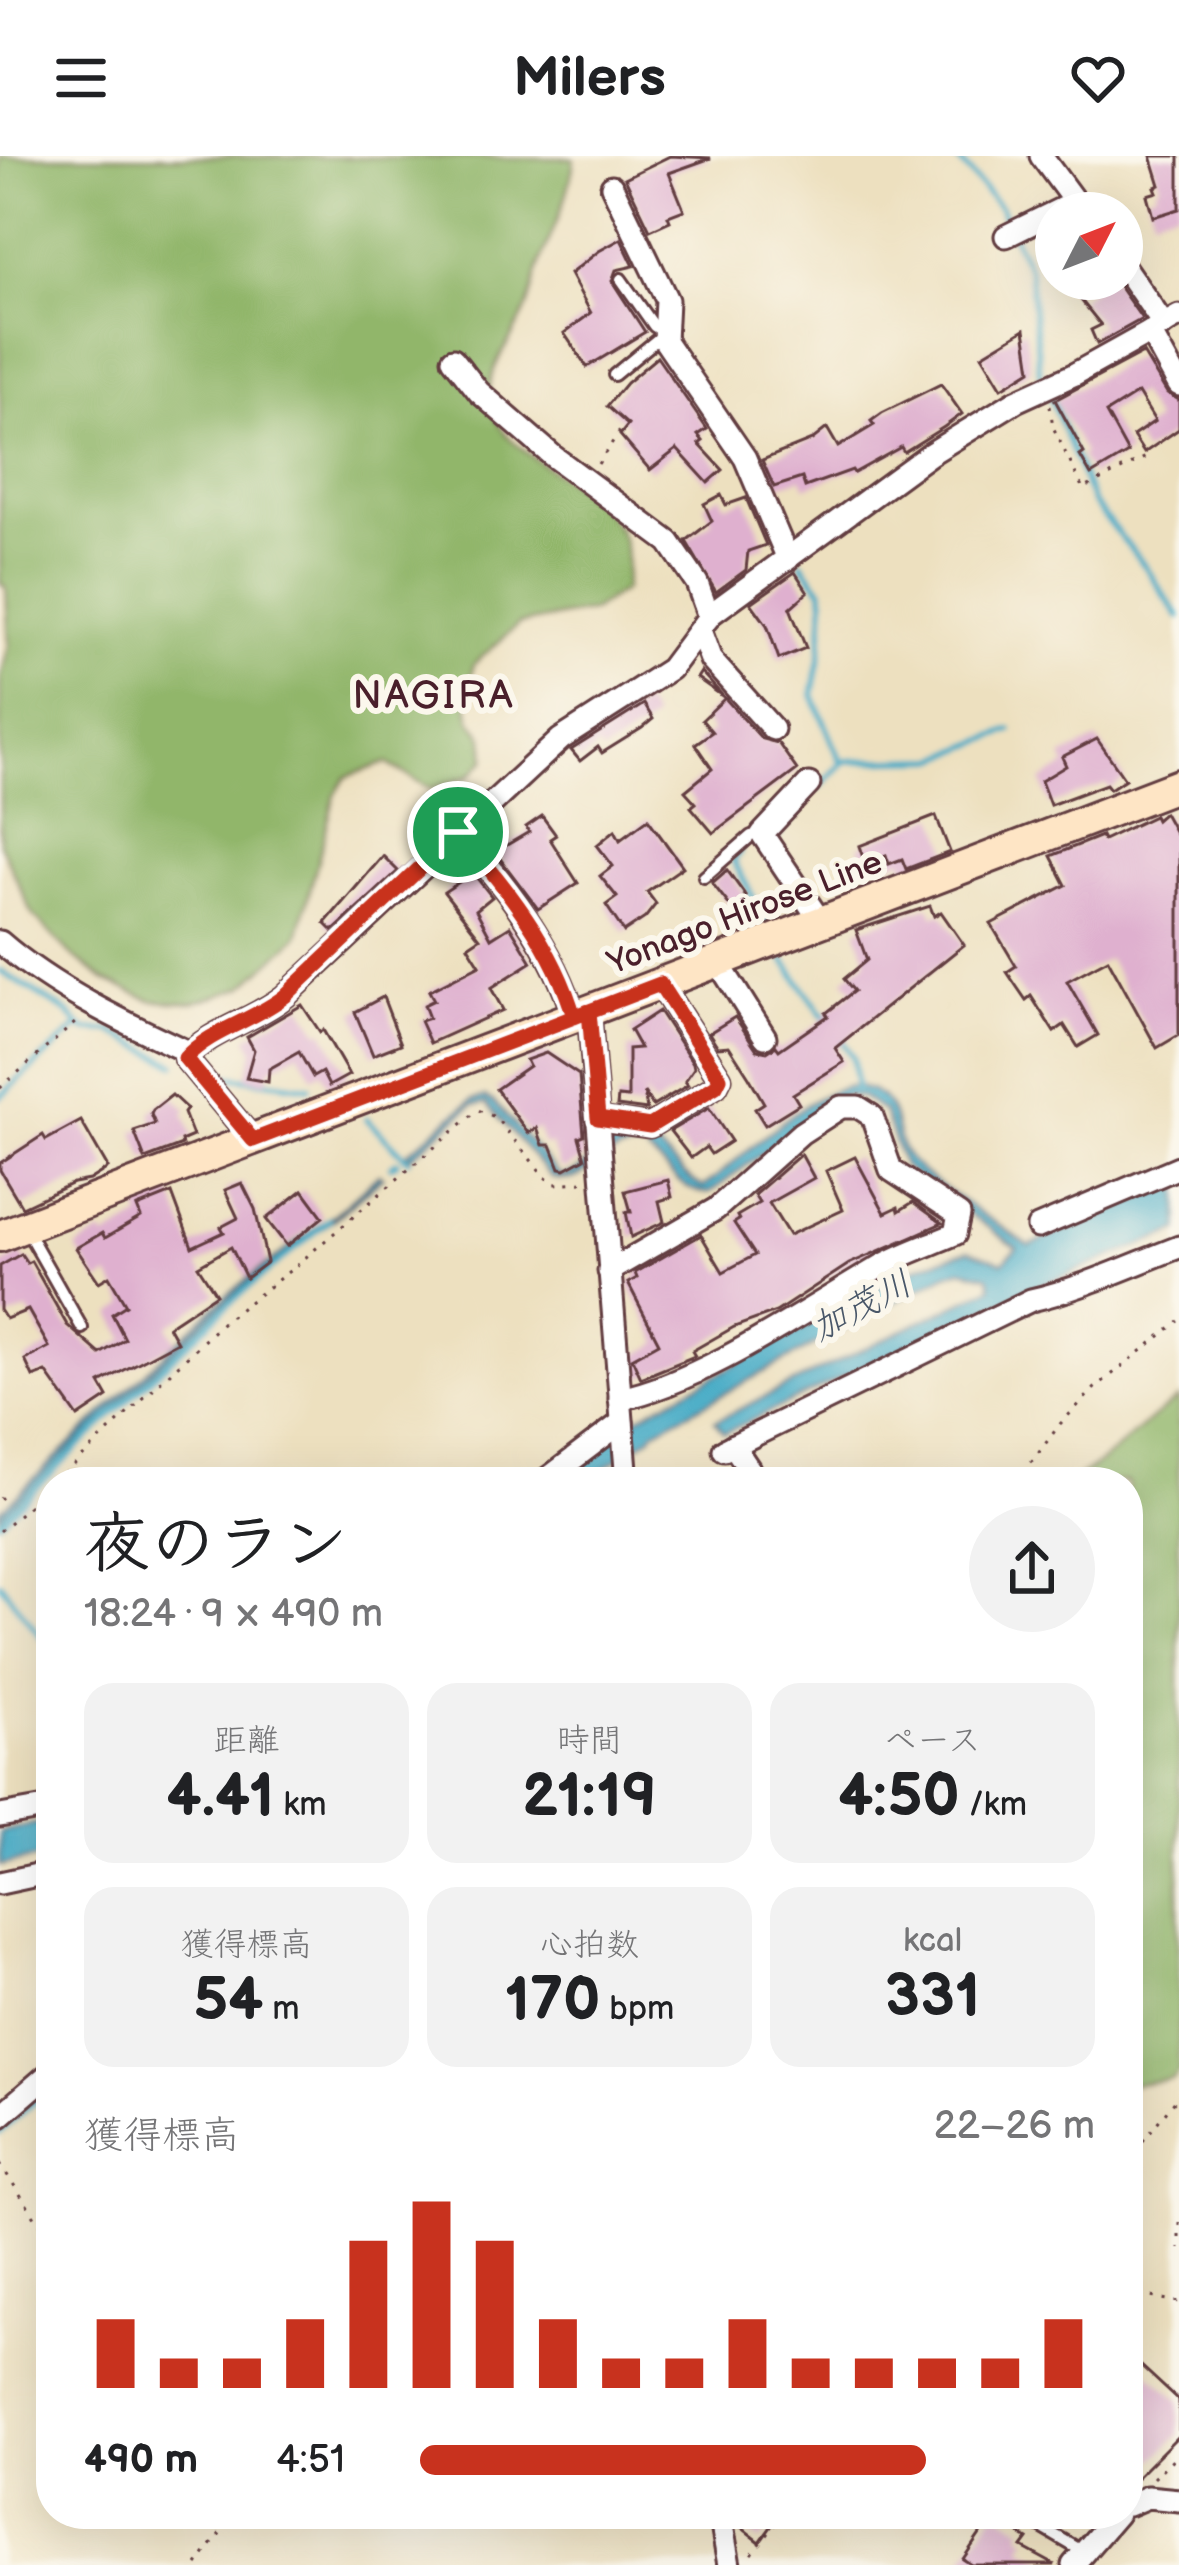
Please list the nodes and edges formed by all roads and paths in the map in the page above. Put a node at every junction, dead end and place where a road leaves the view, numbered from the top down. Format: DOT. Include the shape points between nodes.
graph roads {
  1 [pos="1041,156"];
  2 [pos="611,186"];
  3 [pos="1068,192"];
  4 [pos="1035,224"];
  5 [pos="1006,236"];
  6 [pos="621,279"];
  7 [pos="1143,294"];
  8 [pos="1164,324"];
  9 [pos="665,333"];
  10 [pos="453,359"];
  11 [pos="614,374"];
  12 [pos="1179,385"];
  13 [pos="1043,387"];
  14 [pos="625,423"];
  15 [pos="1153,454"];
  16 [pos="589,481"];
  17 [pos="788,559"];
  18 [pos="705,623"];
  19 [pos="772,729"];
  20 [pos="809,784"];
  21 [pos="1179,785"];
  22 [pos="458,832"];
  23 [pos="762,834"];
  24 [pos="704,878"];
  25 [pos="821,922"];
  26 [pos="0,942"];
  27 [pos="718,962"];
  28 [pos="660,984"];
  29 [pos="111,1012"];
  30 [pos="582,1014"];
  31 [pos="765,1037"];
  32 [pos="190,1053"];
  33 [pos="0,1088"];
  34 [pos="598,1118"];
  35 [pos="253,1140"];
  36 [pos="601,1163"];
  37 [pos="1179,1167"];
  38 [pos="1038,1227"];
  39 [pos="12,1232"];
  40 [pos="1179,1247"];
  41 [pos="609,1271"];
  42 [pos="1179,1321"];
  43 [pos="82,1328"];
  44 [pos="620,1399"];
  45 [pos="622,1423"];
  46 [pos="71,1467"];
  47 [pos="563,1467"];
  48 [pos="626,1467"];
  49 [pos="747,1467"];
  50 [pos="1028,1467"];
  51 [pos="0,1497"];
  52 [pos="36,1499"];
  53 [pos="5,1504"];
  54 [pos="0,1531"];
  55 [pos="36,1810"];
  56 [pos="0,1816"];
  57 [pos="36,1875"];
  58 [pos="0,1883"];
  59 [pos="36,2085"];
  60 [pos="1179,2096"];
  61 [pos="0,2116"];
  62 [pos="1143,2141"];
  63 [pos="0,2164"];
  64 [pos="36,2218"];
  65 [pos="1179,2223"];
  66 [pos="1179,2249"];
  67 [pos="1143,2296"];
  68 [pos="1179,2302"];
  69 [pos="1143,2499"];
  70 [pos="1179,2500"];
  71 [pos="223,2529"];
  72 [pos="723,2529"];
  73 [pos="772,2529"];
  74 [pos="1038,2529"];
  75 [pos="1104,2529"];
  76 [pos="1078,2558"];
  77 [pos="196,2565"];
  78 [pos="729,2565"];
  79 [pos="743,2565"];
  1 -- 3 [label="street"];
  2 -- 9 [label="street" via="668,300"];
  4 -- 5 [label="street"];
  6 -- 9 [label="lane"];
  7 -- 8 [label="street"];
  8 -- 12 [label="street"];
  8 -- 13 [label="street"];
  9 -- 11 [label="lane"];
  9 -- 17 [label="street" via="745,458"];
  10 -- 16 [label="street" via="479,392"];
  13 -- 15 [label="path" via="1083,489"];
  13 -- 17 [label="street" via="930,454"];
  14 -- 16 [label="path"];
  16 -- 18 [label="street" via="669,542 697,583"];
  17 -- 18 [label="street"];
  18 -- 19 [label="street" via="711,660"];
  18 -- 22 [label="street" via="670,669 561,739"];
  20 -- 23 [label="street"];
  21 -- 25 [label="main road, Yonago Hirose Line"];
  22 -- 30 [label="street" via="503,886"];
  22 -- 32 [label="street" via="285,996"];
  23 -- 24 [label="lane"];
  23 -- 25 [label="street"];
  25 -- 27 [label="main road, Yonago Hirose Line"];
  26 -- 29 [label="street"];
  27 -- 28 [label="main road, Yonago Hirose Line"];
  27 -- 31 [label="street"];
  28 -- 30 [label="main road, Yonago Hirose Line"];
  28 -- 34 [label="street" via="720,1078 650,1126"];
  29 -- 32 [label="street"];
  29 -- 33 [label="path" via="83,1016"];
  30 -- 34 [label="street"];
  30 -- 35 [label="main road, Yonago Hirose Line"];
  32 -- 35 [label="street" via="185,1058"];
  34 -- 36 [label="street"];
  35 -- 39 [label="main road, Yonago Hirose Line"];
  36 -- 41 [label="street"];
  36 -- 46 [label="path" via="556,1184 495,1117 478,1110 224,1322"];
  37 -- 38 [label="street"];
  39 -- 43 [label="lane"];
  40 -- 49 [label="street" via="1084,1288 1031,1300 729,1447"];
  41 -- 44 [label="street"];
  41 -- 44 [label="street" via="716,1209 841,1107 872,1116 891,1171 959,1215 955,1234 882,1265 659,1391"];
  42 -- 50 [label="path" via="1095,1388"];
  44 -- 45 [label="street"];
  45 -- 47 [label="street"];
  45 -- 48 [label="street"];
  51 -- 53 [label="path"];
  52 -- 54 [label="path"];
  55 -- 56 [label="street"];
  57 -- 58 [label="street"];
  59 -- 61 [label="street"];
  60 -- 62 [label="path"];
  63 -- 64 [label="path"];
  65 -- 66 [label="path"];
  67 -- 68 [label="path"];
  69 -- 70 [label="street"];
  71 -- 77 [label="path"];
  72 -- 78 [label="street"];
  73 -- 79 [label="path"];
  74 -- 76 [label="lane"];
  75 -- 76 [label="street"];
}
